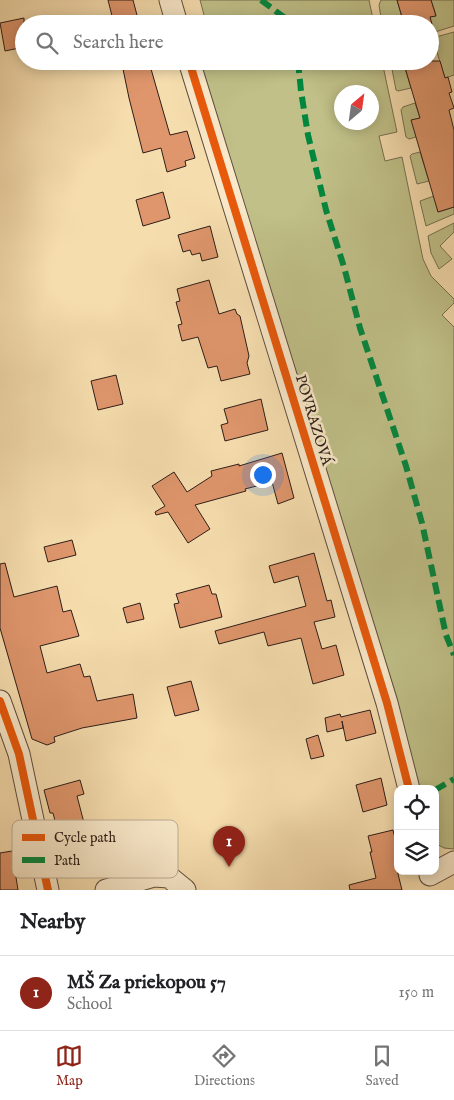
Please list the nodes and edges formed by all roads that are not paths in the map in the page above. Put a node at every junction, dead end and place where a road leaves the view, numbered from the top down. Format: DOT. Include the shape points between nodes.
graph roads {
  1 [pos="170,0"];
  2 [pos="174,15"];
  3 [pos="192,70"];
  4 [pos="0,701"];
  5 [pos="408,785"];
  6 [pos="33,820"];
  7 [pos="454,862"];
  8 [pos="147,878"];
  9 [pos="170,878"];
  10 [pos="431,879"];
  11 [pos="106,890"];
  12 [pos="186,890"];
  1 -- 2 [label="street"];
  3 -- 5 [label="street, POVRAZOVÁ" via="387,703"];
  4 -- 6 [label="street" via="19,754"];
  7 -- 10 [label="street"];
  8 -- 11 [label="street"];
  9 -- 12 [label="street"];
}
